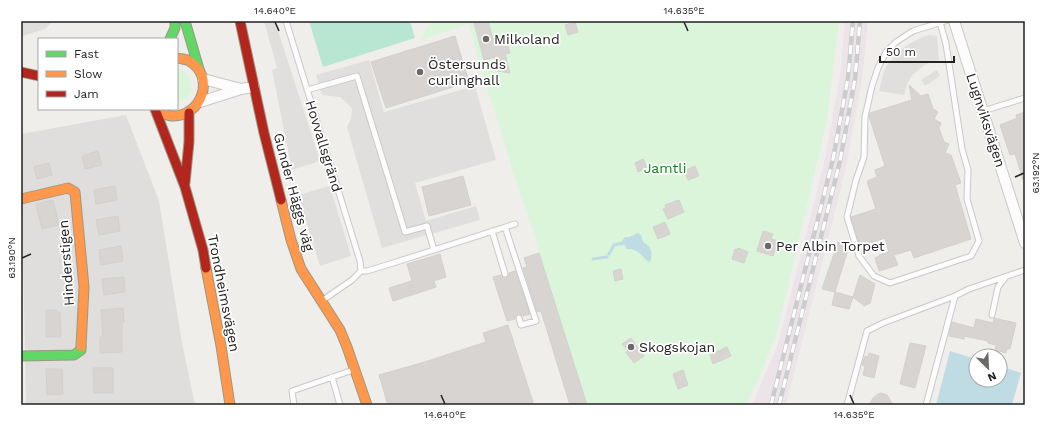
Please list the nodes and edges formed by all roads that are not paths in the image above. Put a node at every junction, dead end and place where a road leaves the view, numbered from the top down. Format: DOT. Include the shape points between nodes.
graph roads {
  1 [pos="175,21"];
  2 [pos="185,21"];
  3 [pos="240,21"];
  4 [pos="286,21"];
  5 [pos="954,21"];
  6 [pos="942,22"];
  7 [pos="170,38"];
  8 [pos="178,58"];
  9 [pos="199,69"];
  10 [pos="21,72"];
  11 [pos="38,76"];
  12 [pos="203,79"];
  13 [pos="254,87"];
  14 [pos="240,89"];
  15 [pos="307,90"];
  16 [pos="1025,98"];
  17 [pos="200,102"];
  18 [pos="155,110"];
  19 [pos="157,110"];
  20 [pos="983,111"];
  21 [pos="189,113"];
  22 [pos="185,187"];
  23 [pos="21,199"];
  24 [pos="515,224"];
  25 [pos="505,227"];
  26 [pos="492,231"];
  27 [pos="1025,243"];
  28 [pos="434,250"];
  29 [pos="1025,270"];
  30 [pos="361,271"];
  31 [pos="505,274"];
  32 [pos="1004,278"];
  33 [pos="954,296"];
  34 [pos="322,301"];
  35 [pos="992,315"];
  36 [pos="519,318"];
  37 [pos="21,356"];
  38 [pos="355,369"];
  39 [pos="332,377"];
  40 [pos="230,405"];
  41 [pos="294,405"];
  42 [pos="340,405"];
  43 [pos="367,405"];
  44 [pos="847,405"];
  45 [pos="926,405"];
  1 -- 7 [label="street"];
  2 -- 9 [label="street"];
  3 -- 13 [label="street, Gunder Häggs väg"];
  4 -- 15 [label="lane, Hovvallsgränd"];
  5 -- 20 [label="street, Lugnviksvägen"];
  6 -- 6 [label="lane" via="913,31 886,52 872,86 865,117 864,157 847,217 859,256 874,276 890,283 971,256 979,241 967,199 968,170 962,149"];
  8 -- 9 [label="street" via="190,62"];
  9 -- 12 [label="street"];
  10 -- 11 [label="street"];
  12 -- 14 [label="street"];
  12 -- 17 [label="street" via="204,91"];
  13 -- 14 [label="street"];
  13 -- 34 [label="street, Gunder Häggs väg" via="291,240 301,269"];
  14 -- 17 [label="street"];
  15 -- 28 [label="lane" via="357,76 405,232 427,226"];
  15 -- 30 [label="lane, Hovvallsgränd"];
  16 -- 20 [label="lane"];
  17 -- 21 [label="street"];
  18 -- 22 [label="street, Trondheimsvägen"];
  19 -- 21 [label="street" via="172,116"];
  20 -- 27 [label="street, Lugnviksvägen"];
  21 -- 22 [label="street, Trondheimsvägen"];
  22 -- 40 [label="street, Trondheimsvägen" via="203,250"];
  23 -- 37 [label="street, Hinderstigen" via="68,188 75,192 84,287 82,350 74,355"];
  24 -- 25 [label="lane"];
  25 -- 26 [label="lane"];
  25 -- 36 [label="lane" via="536,320 521,326"];
  26 -- 28 [label="lane"];
  26 -- 31 [label="lane"];
  28 -- 30 [label="lane"];
  29 -- 32 [label="lane"];
  30 -- 34 [label="lane"];
  32 -- 33 [label="lane"];
  32 -- 35 [label="lane" via="998,287"];
  33 -- 44 [label="lane" via="867,331"];
  33 -- 45 [label="lane"];
  34 -- 38 [label="street, Gunder Häggs väg" via="340,330"];
  38 -- 39 [label="lane"];
  38 -- 43 [label="street, Gunder Häggs väg"];
  39 -- 41 [label="lane" via="292,391"];
  39 -- 42 [label="lane"];
}
